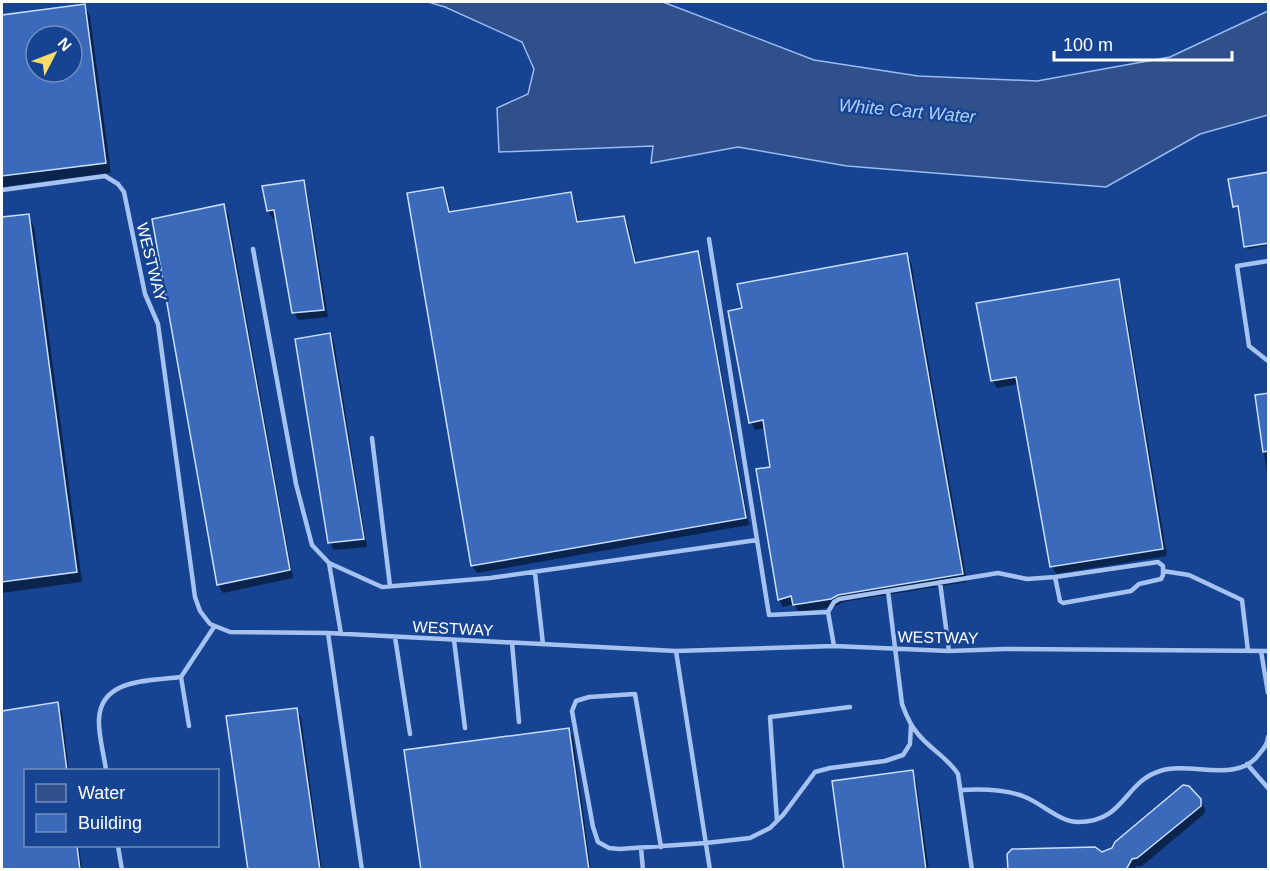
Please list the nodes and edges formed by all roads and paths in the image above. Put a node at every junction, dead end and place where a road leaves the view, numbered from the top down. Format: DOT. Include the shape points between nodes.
graph roads {
  1 [pos="2,190"];
  2 [pos="709,239"];
  3 [pos="253,249"];
  4 [pos="1269,261"];
  5 [pos="1269,361"];
  6 [pos="372,438"];
  7 [pos="758,540"];
  8 [pos="329,563"];
  9 [pos="1163,571"];
  10 [pos="535,573"];
  11 [pos="1055,578"];
  12 [pos="940,582"];
  13 [pos="390,586"];
  14 [pos="888,591"];
  15 [pos="828,612"];
  16 [pos="214,627"];
  17 [pos="328,633"];
  18 [pos="340,634"];
  19 [pos="395,637"];
  20 [pos="454,640"];
  21 [pos="512,643"];
  22 [pos="543,644"];
  23 [pos="834,646"];
  24 [pos="896,649"];
  25 [pos="676,651"];
  26 [pos="949,651"];
  27 [pos="1248,651"];
  28 [pos="1262,651"];
  29 [pos="1269,651"];
  30 [pos="181,677"];
  31 [pos="1269,693"];
  32 [pos="850,707"];
  33 [pos="519,722"];
  34 [pos="911,723"];
  35 [pos="189,726"];
  36 [pos="465,728"];
  37 [pos="410,734"];
  38 [pos="1269,737"];
  39 [pos="1247,764"];
  40 [pos="106,769"];
  41 [pos="1269,788"];
  42 [pos="962,790"];
  43 [pos="777,821"];
  44 [pos="706,843"];
  45 [pos="661,846"];
  46 [pos="118,847"];
  47 [pos="641,848"];
  48 [pos="122,870"];
  49 [pos="363,870"];
  50 [pos="643,870"];
  51 [pos="710,870"];
  52 [pos="972,870"];
  1 -- 16 [label="lane, WESTWAY" via="105,176 118,183 124,192 145,294 158,324 195,597 200,611"];
  2 -- 7 [label="lane"];
  3 -- 8 [label="lane" via="297,484 312,545"];
  4 -- 5 [label="lane" via="1237,266 1249,346"];
  6 -- 13 [label="lane"];
  7 -- 10 [label="lane"];
  7 -- 15 [label="lane" via="769,615"];
  8 -- 13 [label="lane" via="382,587"];
  8 -- 18 [label="lane"];
  9 -- 11 [label="lane" via="1162,563 1158,562"];
  9 -- 11 [label="lane" via="1161,579 1139,584 1131,591 1063,603"];
  9 -- 27 [label="lane" via="1189,575 1242,600"];
  10 -- 13 [label="lane"];
  10 -- 22 [label="lane"];
  11 -- 12 [label="lane" via="1027,579 998,573"];
  12 -- 14 [label="lane"];
  12 -- 26 [label="lane"];
  14 -- 15 [label="lane" via="839,599"];
  14 -- 24 [label="lane"];
  15 -- 23 [label="lane"];
  16 -- 17 [label="lane, WESTWAY" via="230,632"];
  16 -- 30 [label="lane"];
  17 -- 18 [label="lane, WESTWAY"];
  17 -- 49 [label="lane"];
  18 -- 19 [label="lane, WESTWAY"];
  19 -- 20 [label="lane, WESTWAY"];
  19 -- 37 [label="lane"];
  20 -- 21 [label="lane, WESTWAY"];
  20 -- 36 [label="lane"];
  21 -- 22 [label="lane, WESTWAY"];
  21 -- 33 [label="lane"];
  22 -- 25 [label="lane, WESTWAY"];
  23 -- 24 [label="lane, WESTWAY"];
  23 -- 25 [label="lane, WESTWAY"];
  24 -- 26 [label="lane, WESTWAY"];
  24 -- 34 [label="lane" via="902,704"];
  25 -- 44 [label="lane"];
  26 -- 27 [label="lane, WESTWAY"];
  27 -- 28 [label="lane, WESTWAY"];
  28 -- 29 [label="lane, WESTWAY"];
  28 -- 31 [label="lane"];
  30 -- 35 [label="lane"];
  30 -- 40 [label="lane" via="129,683 110,692 101,703 98,720"];
  32 -- 43 [label="lane" via="770,717"];
  34 -- 42 [label="lane" via="951,763"];
  34 -- 43 [label="lane" via="910,744 903,755 815,772"];
  38 -- 39 [label="lane" via="1257,757"];
  39 -- 41 [label="lane"];
  39 -- 42 [label="lane" via="1221,771 1161,771 1143,780 1120,806 1090,822 1074,822 1023,795"];
  42 -- 52 [label="lane"];
  43 -- 44 [label="lane" via="750,838"];
  44 -- 45 [label="lane"];
  44 -- 51 [label="lane"];
  45 -- 47 [label="lane"];
  45 -- 47 [label="lane" via="635,694 576,701 572,711 598,842 609,848"];
  46 -- 48 [label="lane"];
  47 -- 50 [label="lane"];
}
